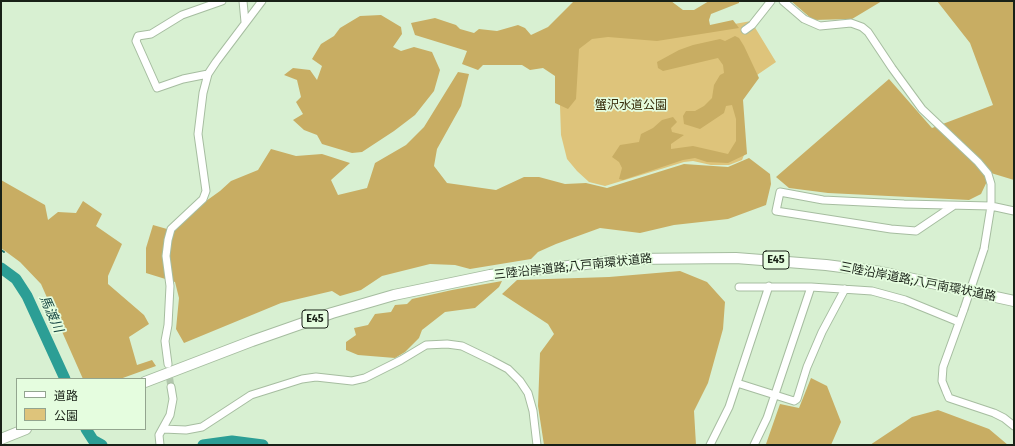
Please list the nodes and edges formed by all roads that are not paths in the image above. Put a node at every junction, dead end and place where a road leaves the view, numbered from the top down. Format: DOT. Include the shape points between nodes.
graph roads {
  1 [pos="222,1"];
  2 [pos="243,1"];
  3 [pos="262,1"];
  4 [pos="771,1"];
  5 [pos="783,1"];
  6 [pos="245,22"];
  7 [pos="745,30"];
  8 [pos="208,74"];
  9 [pos="953,206"];
  10 [pos="991,206"];
  11 [pos="1014,211"];
  12 [pos="769,286"];
  13 [pos="739,287"];
  14 [pos="811,287"];
  15 [pos="845,289"];
  16 [pos="1014,301"];
  17 [pos="959,322"];
  18 [pos="168,364"];
  19 [pos="146,382"];
  20 [pos="737,383"];
  21 [pos="171,388"];
  22 [pos="775,395"];
  23 [pos="1014,426"];
  24 [pos="163,429"];
  25 [pos="24,430"];
  26 [pos="1,439"];
  27 [pos="159,441"];
  28 [pos="537,445"];
  29 [pos="710,445"];
  30 [pos="754,445"];
  1 -- 8 [label="street" via="182,15 151,34 138,36 136,40 157,88 183,78"];
  2 -- 6 [label="street"];
  3 -- 6 [label="street"];
  4 -- 7 [label="street"];
  5 -- 10 [label="street" via="804,19 820,26 851,23 868,32 922,109 988,174 991,184"];
  6 -- 8 [label="street"];
  8 -- 18 [label="street" via="199,112 198,134 206,191 203,199 171,229 168,240 166,256 170,286 165,341"];
  9 -- 9 [label="street" via="916,231 776,211 780,192 823,200"];
  9 -- 10 [label="street"];
  10 -- 11 [label="street"];
  10 -- 17 [label="street, bridge" via="984,249"];
  12 -- 13 [label="street"];
  12 -- 14 [label="street"];
  12 -- 20 [label="street"];
  14 -- 15 [label="street"];
  14 -- 22 [label="street"];
  15 -- 17 [label="street" via="872,291 905,300"];
  15 -- 22 [label="street" via="822,332 797,398 794,401"];
  16 -- 19 [label="highway, 三陸沿岸道路;八戸南環状道路 / E45" via="881,272 772,260 687,257 629,259 490,274 394,295 332,313"];
  17 -- 23 [label="street" via="943,367 942,381 949,398 994,413"];
  20 -- 22 [label="street"];
  20 -- 29 [label="street" via="729,407"];
  21 -- 24 [label="street" via="173,399 170,415"];
  22 -- 30 [label="street" via="768,418"];
  24 -- 27 [label="street"];
  24 -- 28 [label="street" via="186,430 202,427 252,395 302,379 316,377 352,381 364,378 426,345 447,344 462,346 491,360 508,369 520,381 528,393 534,411"];
  25 -- 26 [label="highway"];
}
